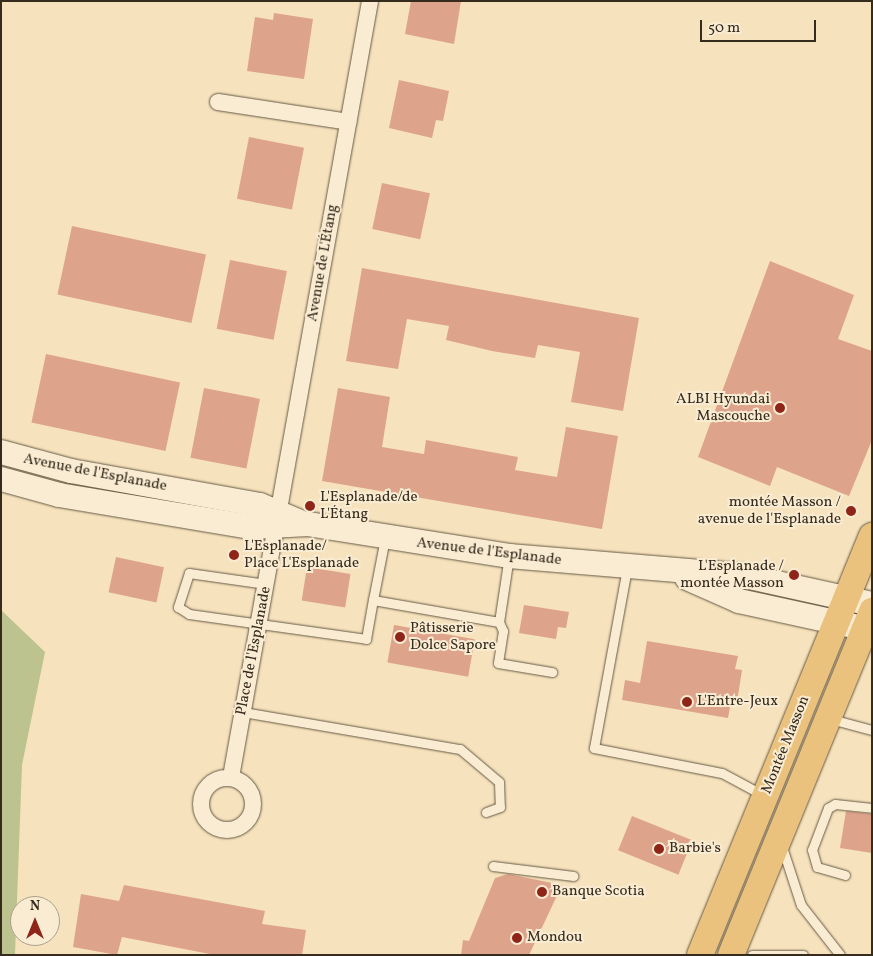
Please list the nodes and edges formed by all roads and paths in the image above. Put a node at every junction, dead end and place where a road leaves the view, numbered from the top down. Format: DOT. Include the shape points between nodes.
graph roads {
  1 [pos="370,1"];
  2 [pos="218,102"];
  3 [pos="348,122"];
  4 [pos="1,452"];
  5 [pos="1,479"];
  6 [pos="278,519"];
  7 [pos="872,536"];
  8 [pos="385,538"];
  9 [pos="509,556"];
  10 [pos="627,568"];
  11 [pos="675,573"];
  12 [pos="266,584"];
  13 [pos="847,598"];
  14 [pos="373,600"];
  15 [pos="872,604"];
  16 [pos="499,622"];
  17 [pos="259,623"];
  18 [pos="836,623"];
  19 [pos="869,623"];
  20 [pos="552,672"];
  21 [pos="243,712"];
  22 [pos="829,718"];
  23 [pos="872,730"];
  24 [pos="231,778"];
  25 [pos="765,796"];
  26 [pos="872,808"];
  27 [pos="486,812"];
  28 [pos="780,837"];
  29 [pos="493,866"];
  30 [pos="845,875"];
  31 [pos="573,876"];
  32 [pos="700,955"];
  33 [pos="731,955"];
  34 [pos="752,955"];
  35 [pos="803,955"];
  36 [pos="840,955"];
  1 -- 3 [label="street, Avenue de L'Étang"];
  2 -- 3 [label="street"];
  3 -- 6 [label="street, Avenue de L'Étang"];
  4 -- 6 [label="street, Avenue de l'Esplanade" via="71,471 260,505"];
  5 -- 6 [label="street, Avenue de l'Esplanade" via="78,498 251,527"];
  6 -- 8 [label="street, Avenue de l'Esplanade"];
  6 -- 12 [label="street, Place de l'Esplanade"];
  7 -- 13 [label="main road, Montée Masson"];
  8 -- 9 [label="street, Avenue de l'Esplanade"];
  8 -- 14 [label="lane"];
  9 -- 10 [label="street, Avenue de l'Esplanade"];
  9 -- 16 [label="lane"];
  10 -- 11 [label="street, Avenue de l'Esplanade"];
  10 -- 25 [label="lane" via="594,748 722,773"];
  11 -- 13 [label="street, Avenue de l'Esplanade" via="745,576"];
  11 -- 18 [label="street, Avenue de l'Esplanade" via="739,602"];
  12 -- 17 [label="street, Place de l'Esplanade"];
  12 -- 17 [label="lane" via="194,573 186,575 182,583 178,607 184,612"];
  13 -- 15 [label="street, Avenue de l'Esplanade"];
  13 -- 18 [label="main road, Montée Masson"];
  14 -- 16 [label="lane"];
  14 -- 17 [label="lane" via="366,639"];
  16 -- 20 [label="lane" via="503,631 498,663"];
  17 -- 21 [label="street, Place de l'Esplanade"];
  18 -- 19 [label="street, Avenue de l'Esplanade"];
  18 -- 25 [label="main road, Montée Masson"];
  19 -- 22 [label="main road, Montée Masson"];
  21 -- 24 [label="street, Place de l'Esplanade"];
  21 -- 27 [label="lane" via="460,749 499,782 500,807"];
  22 -- 23 [label="lane"];
  22 -- 28 [label="main road, Montée Masson"];
  25 -- 32 [label="main road, Montée Masson"];
  26 -- 30 [label="lane" via="835,804 828,808 812,850 817,866"];
  28 -- 33 [label="main road, Montée Masson"];
  28 -- 36 [label="lane" via="801,905"];
  29 -- 31 [label="lane"];
  34 -- 35 [label="lane"];
}
